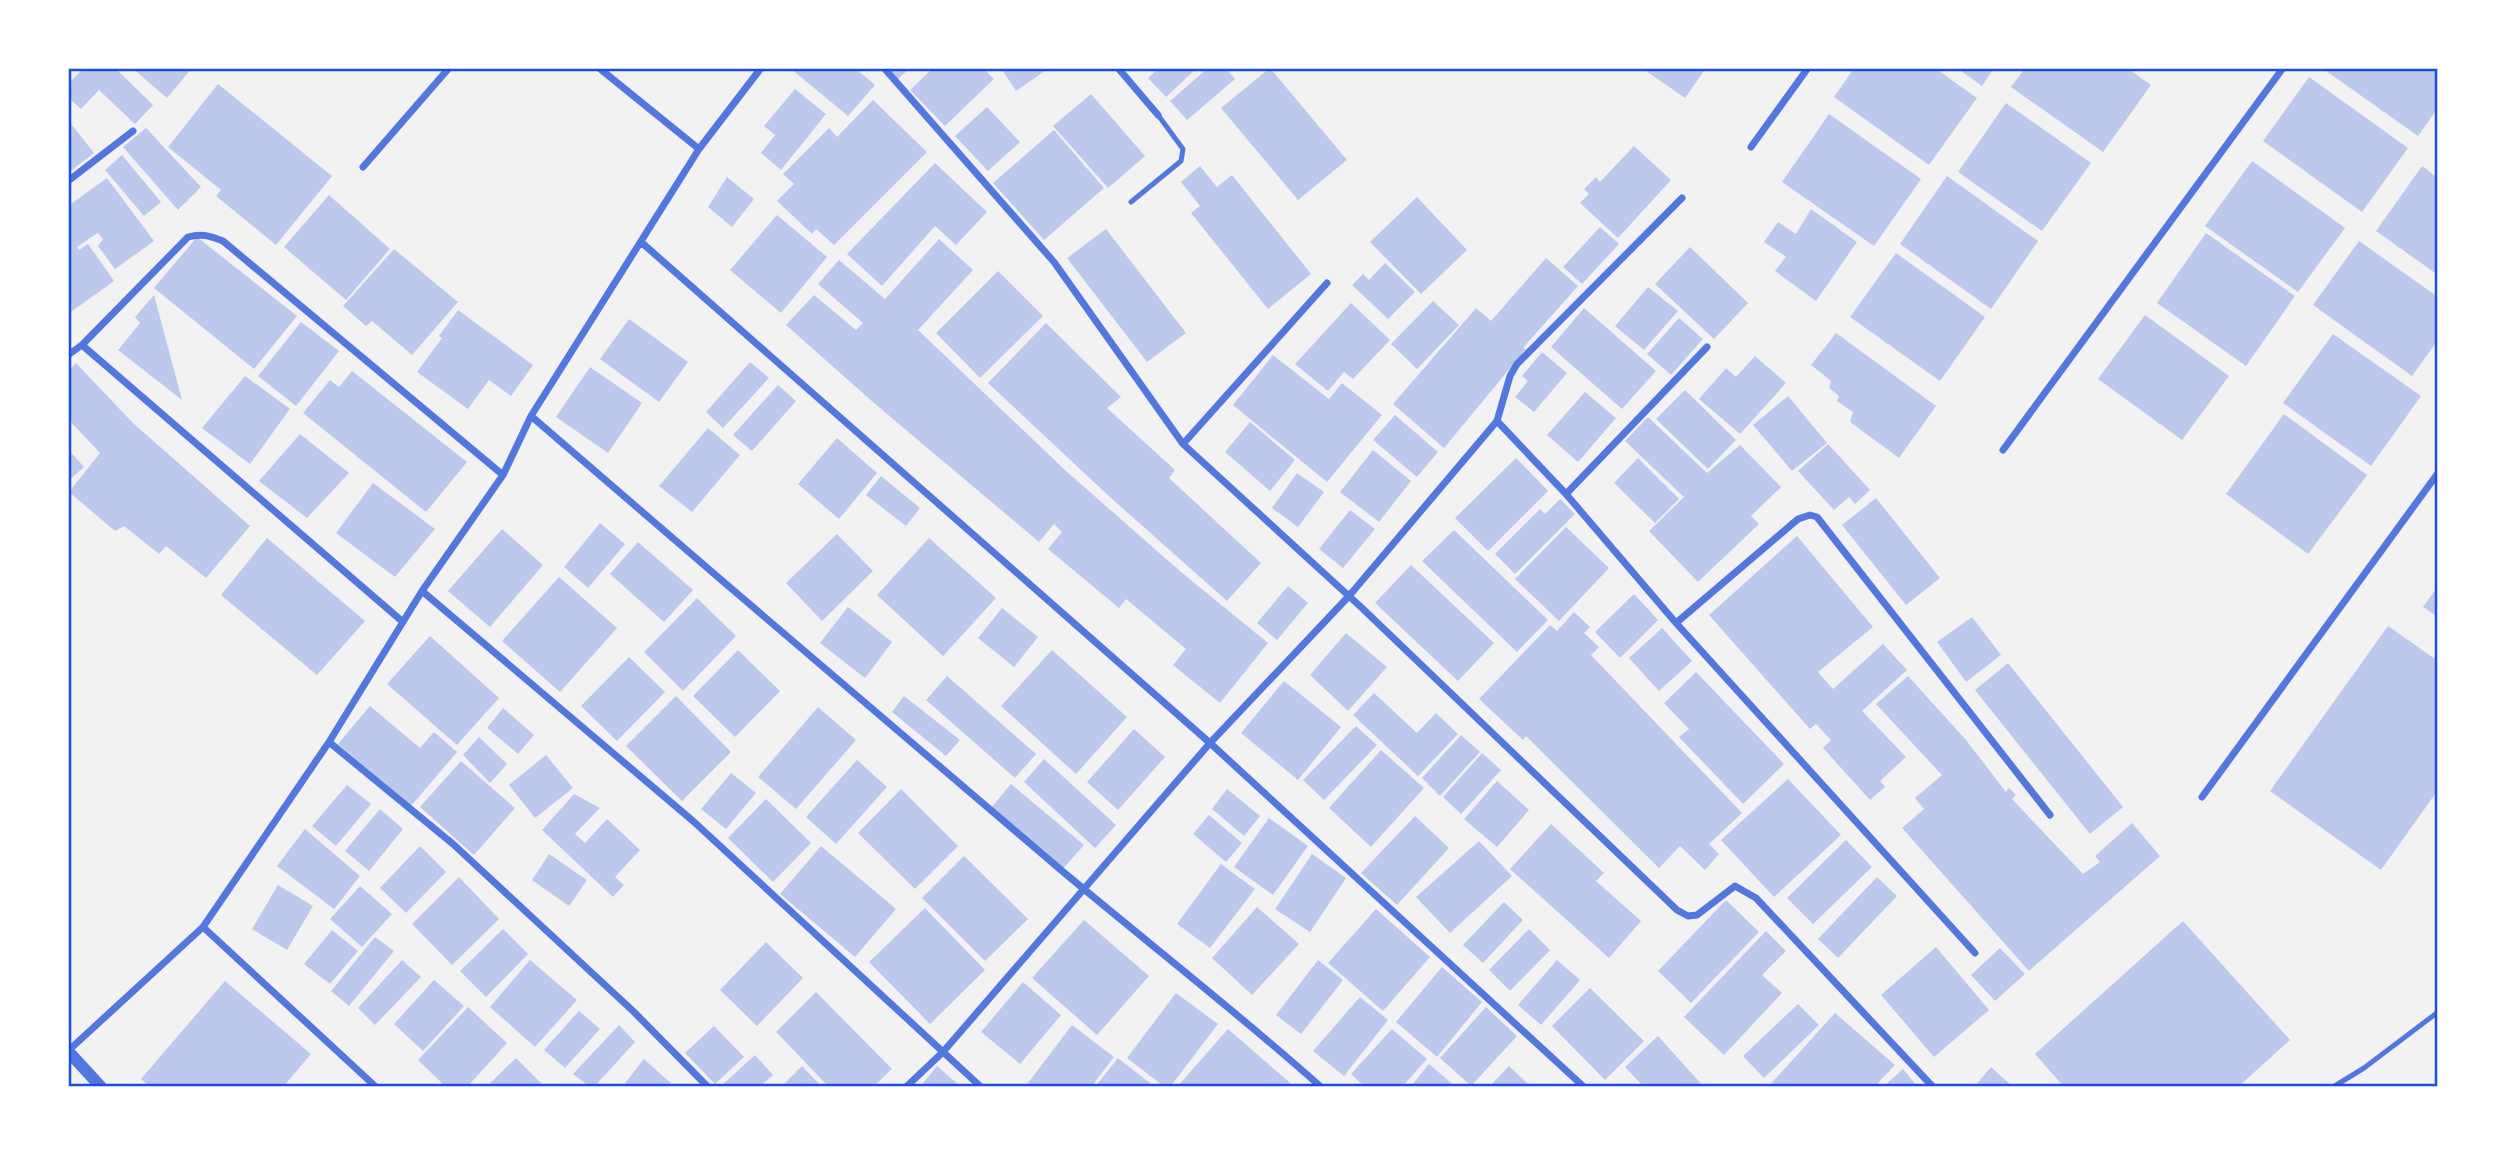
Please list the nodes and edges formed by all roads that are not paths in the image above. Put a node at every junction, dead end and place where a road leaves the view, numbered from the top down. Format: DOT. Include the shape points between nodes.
graph roads {
  1 [pos="449,68"];
  2 [pos="599,68"];
  3 [pos="761,68"];
  4 [pos="884,68"];
  5 [pos="1118,68"];
  6 [pos="1808,68"];
  7 [pos="2283,68"];
  8 [pos="1158,115"];
  9 [pos="133,131"];
  10 [pos="1751,147"];
  11 [pos="699,149"];
  12 [pos="363,167"];
  13 [pos="68,181"];
  14 [pos="1682,198"];
  15 [pos="1131,202"];
  16 [pos="641,242"];
  17 [pos="1327,283"];
  18 [pos="82,345"];
  19 [pos="1707,346"];
  20 [pos="68,355"];
  21 [pos="531,416"];
  22 [pos="1497,421"];
  23 [pos="1183,444"];
  24 [pos="2003,450"];
  25 [pos="2438,473"];
  26 [pos="503,475"];
  27 [pos="1566,494"];
  28 [pos="422,591"];
  29 [pos="1349,596"];
  30 [pos="403,622"];
  31 [pos="1676,623"];
  32 [pos="329,742"];
  33 [pos="1210,744"];
  34 [pos="2202,797"];
  35 [pos="2050,816"];
  36 [pos="1084,889"];
  37 [pos="203,927"];
  38 [pos="1975,953"];
  39 [pos="2438,1012"];
  40 [pos="68,1051"];
  41 [pos="943,1052"];
  42 [pos="94,1085"];
  43 [pos="376,1087"];
  44 [pos="708,1087"];
  45 [pos="906,1087"];
  46 [pos="981,1087"];
  47 [pos="1321,1087"];
  48 [pos="1584,1087"];
  49 [pos="1933,1087"];
  50 [pos="2333,1087"];
  1 -- 12 [label="street"];
  2 -- 11 [label="street"];
  3 -- 11 [label="street"];
  4 -- 23 [label="street" via="1054,262"];
  5 -- 8 [label="street"];
  6 -- 10 [label="street"];
  7 -- 24 [label="street"];
  8 -- 15 [label="lane" via="1183,149 1181,161"];
  9 -- 13 [label="street"];
  11 -- 16 [label="street"];
  14 -- 22 [label="street" via="1517,364"];
  16 -- 21 [label="street"];
  16 -- 33 [label="street"];
  17 -- 23 [label="street"];
  18 -- 20 [label="street"];
  18 -- 26 [label="street" via="188,237 208,235 223,241"];
  18 -- 30 [label="street"];
  19 -- 27 [label="street"];
  21 -- 26 [label="street"];
  21 -- 36 [label="street"];
  22 -- 27 [label="street"];
  22 -- 29 [label="street"];
  23 -- 29 [label="street"];
  25 -- 34 [label="street"];
  26 -- 28 [label="street"];
  27 -- 31 [label="street"];
  28 -- 30 [label="street"];
  28 -- 41 [label="street" via="693,821"];
  29 -- 33 [label="street"];
  29 -- 49 [label="street" via="1678,910 1697,915 1735,886 1756,898"];
  30 -- 32 [label="street"];
  31 -- 35 [label="street" via="1798,519 1817,517"];
  31 -- 38 [label="street"];
  32 -- 37 [label="street"];
  32 -- 44 [label="street" via="453,844"];
  33 -- 36 [label="street"];
  33 -- 48 [label="street"];
  36 -- 41 [label="street"];
  36 -- 47 [label="street"];
  37 -- 40 [label="street"];
  37 -- 43 [label="street"];
  39 -- 50 [label="lane"];
  40 -- 42 [label="street"];
  41 -- 45 [label="street"];
  41 -- 46 [label="street"];
}
